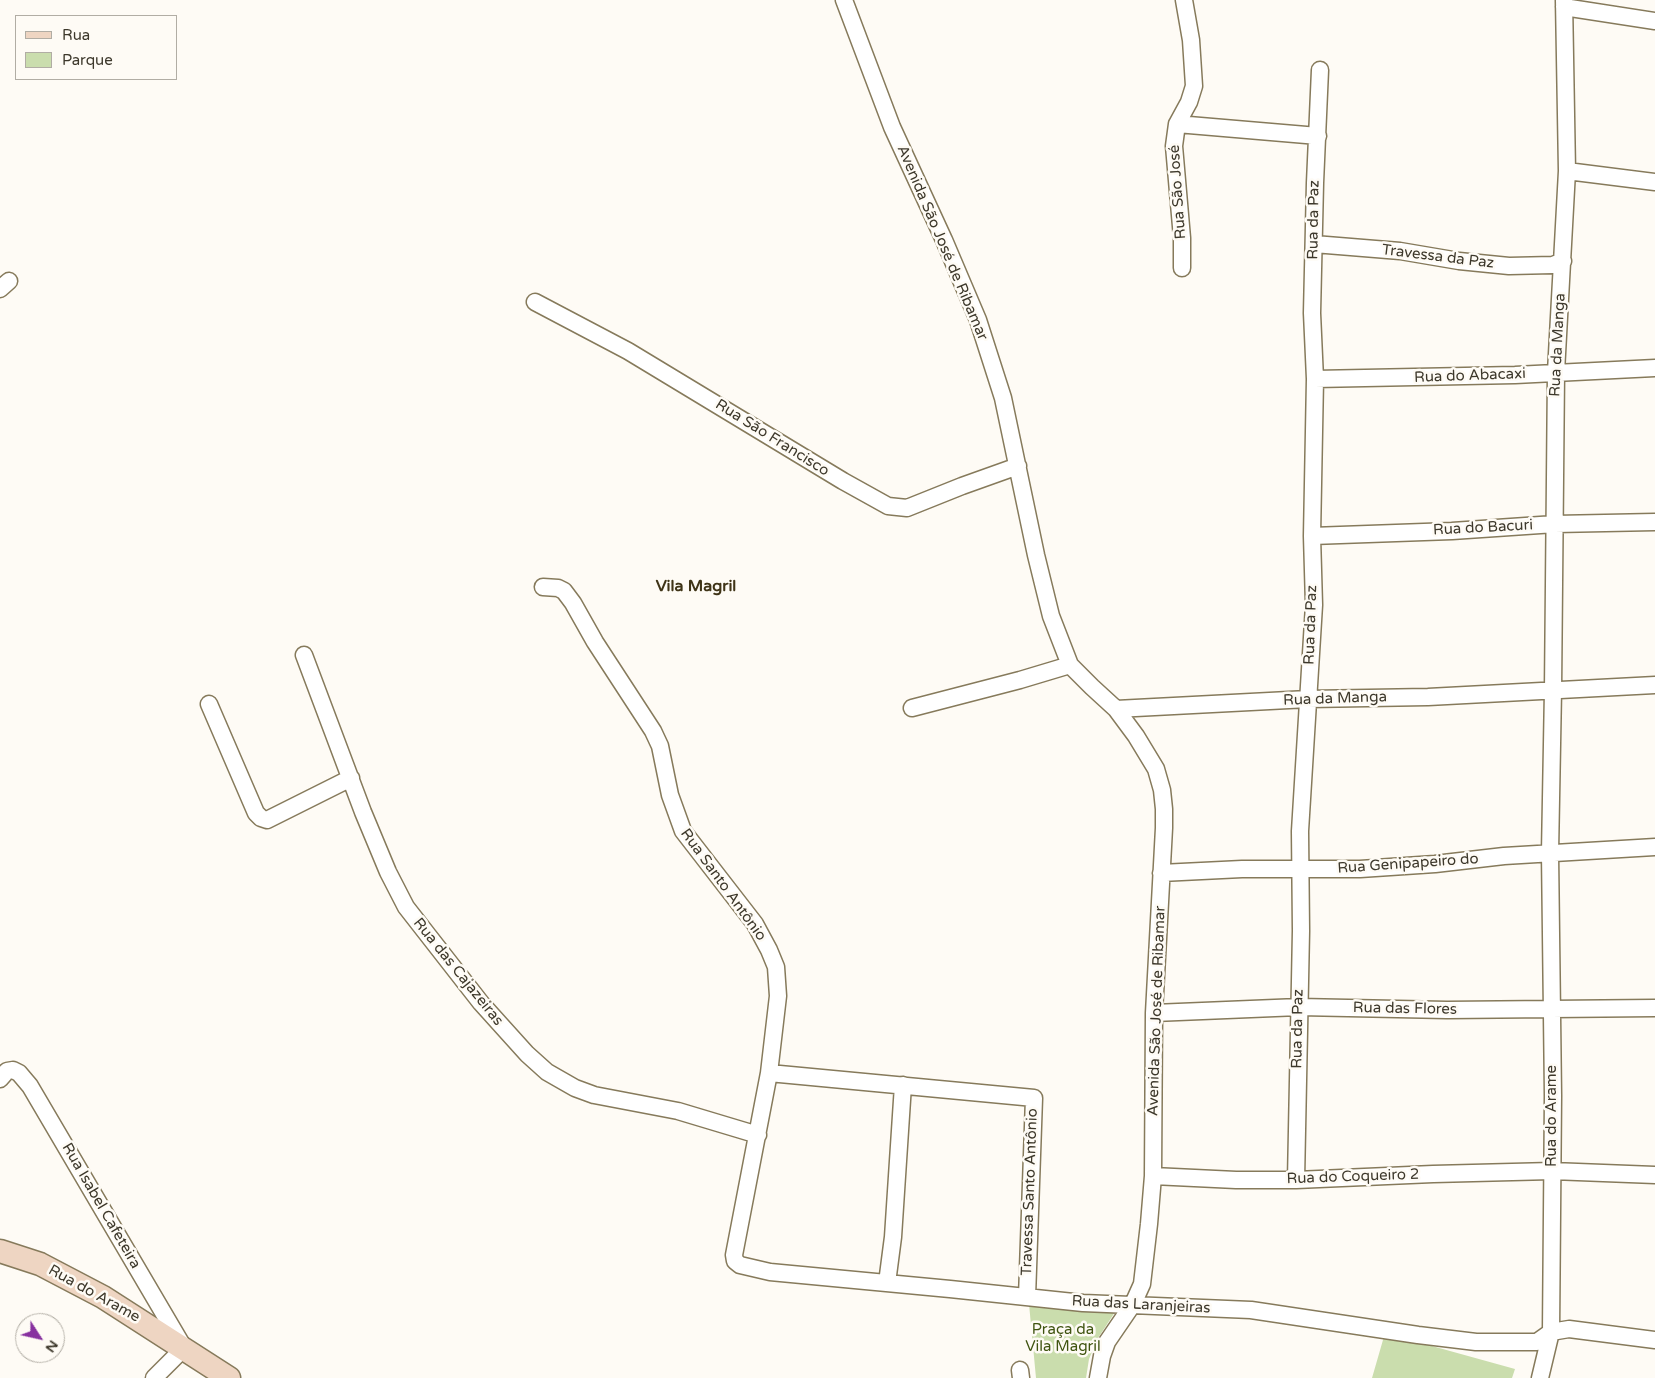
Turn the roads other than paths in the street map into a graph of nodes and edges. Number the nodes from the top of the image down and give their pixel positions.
1 (844, 0) edge
2 (1184, 0) edge
3 (1564, 4) edge
4 (1655, 21) edge
5 (1320, 70) dead end
6 (1177, 124) junction
7 (1318, 136) junction
8 (1567, 171) junction
9 (1655, 182) edge
10 (1314, 244) junction
11 (1563, 261) junction
12 (1182, 268) dead end
13 (535, 302) dead end
14 (1655, 368) edge
15 (1556, 372) junction
16 (1315, 379) junction
17 (1018, 466) junction
18 (1655, 522) edge
19 (1555, 524) junction
20 (1312, 536) junction
21 (543, 587) dead end
22 (304, 655) dead end
23 (1070, 665) junction
24 (1655, 685) edge
25 (1553, 690) junction
26 (1308, 698) junction
27 (209, 704) dead end
28 (912, 708) dead end
29 (1116, 709) junction
30 (350, 778) junction
31 (1655, 847) edge
32 (1550, 853) junction
33 (1300, 870) junction
34 (1161, 873) junction
35 (1299, 1008) junction
36 (1655, 1008) edge
37 (1552, 1009) junction
38 (1154, 1013) junction
39 (769, 1073) junction
40 (6, 1074) edge
41 (903, 1085) junction
42 (758, 1135) junction
43 (1552, 1171) junction
44 (1655, 1175) edge
45 (1153, 1176) junction
46 (1296, 1180) junction
47 (0, 1252) edge
48 (734, 1254) joint
49 (887, 1283) junction
50 (1026, 1297) junction
51 (1133, 1304) junction
52 (1551, 1332) junction
53 (1655, 1340) edge
54 (184, 1348) junction
55 (154, 1378) edge
56 (229, 1378) edge
57 (1098, 1378) edge
58 (1540, 1378) edge

1 - 17 street, Avenida São José de Ribamar
2 - 6 street, Rua São José
3 - 4 street
3 - 8 street, Rua da Manga
5 - 7 street, Rua da Paz
6 - 7 street
6 - 12 street, Rua São José
7 - 10 street, Rua da Paz
8 - 9 street
8 - 11 street, Rua da Manga
10 - 11 street, Travessa da Paz
10 - 16 street, Rua da Paz
11 - 15 street, Rua da Manga
13 - 17 street, Rua São Francisco
14 - 15 street, Rua do Abacaxi
15 - 16 street, Rua do Abacaxi
15 - 19 street, Rua da Manga
16 - 20 street, Rua da Paz
17 - 23 street, Avenida São José de Ribamar
18 - 19 street, Rua do Bacuri
19 - 20 street, Rua do Bacuri
19 - 25 street, Rua da Manga
20 - 26 street, Rua da Paz
21 - 39 street, Rua Santo Antônio
22 - 30 street, Rua das Cajazeiras
23 - 28 street
23 - 29 street, Avenida São José de Ribamar
24 - 25 street, Rua da Manga
25 - 26 street, Rua da Manga
25 - 32 street, Rua da Manga
26 - 29 street, Rua da Manga
26 - 33 street, Rua da Paz
27 - 30 street
29 - 34 street, Avenida São José de Ribamar
30 - 42 street, Rua das Cajazeiras
31 - 32 street, Rua Genipapeiro do
32 - 33 street, Rua Genipapeiro do
32 - 37 street, Rua do Arame
33 - 34 street, Rua Genipapeiro do
33 - 35 street, Rua da Paz
34 - 38 street, Avenida São José de Ribamar
35 - 37 street, Rua das Flores
35 - 38 street, Rua das Flores
35 - 46 street, Rua da Paz
36 - 37 street, Rua das Flores
37 - 43 street, Rua do Arame
38 - 45 street, Avenida São José de Ribamar
39 - 41 street, Travessa Santo Antônio
39 - 42 street, Rua Santo Antônio
40 - 54 street, Rua Isabel Cafeteira
41 - 49 street
41 - 50 street, Travessa Santo Antônio
42 - 48 street, Rua Santo Antônio
43 - 44 street, Rua do Coqueiro 2
43 - 46 street, Rua do Coqueiro 2
43 - 52 street, Rua do Arame
45 - 46 street, Rua do Coqueiro 2
45 - 51 street, Avenida São José de Ribamar
47 - 54 main road, Rua do Arame
48 - 49 street, Rua das Laranjeiras
49 - 50 street, Rua das Laranjeiras
50 - 51 street, Rua das Laranjeiras
51 - 52 street, Rua das Laranjeiras
51 - 57 street, Avenida São José de Ribamar
52 - 53 street, Rua das Laranjeiras
52 - 58 street, Rua do Arame
54 - 55 street
54 - 56 main road, Rua do Arame

